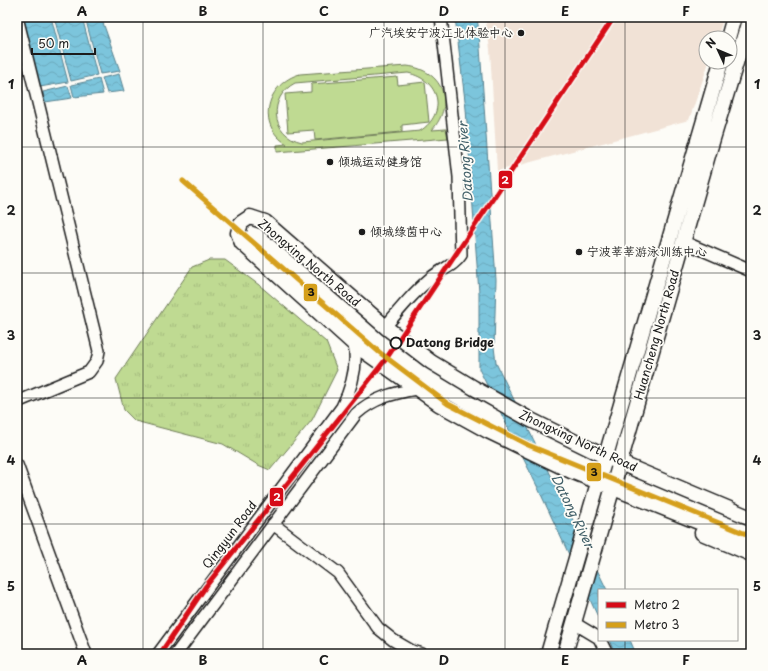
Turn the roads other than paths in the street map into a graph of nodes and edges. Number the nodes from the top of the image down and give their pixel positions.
1 (18, 17) edge
2 (440, 17) edge
3 (734, 17) edge
4 (750, 17) edge
5 (730, 30) edge
6 (719, 70) edge
7 (684, 242) junction
8 (751, 271) edge
9 (385, 327) junction
10 (354, 344) junction
11 (416, 389) junction
12 (17, 402) edge
13 (606, 457) junction
14 (621, 462) junction
15 (17, 466) edge
16 (598, 482) junction
17 (613, 487) junction
18 (713, 502) junction
19 (658, 505) junction
20 (751, 507) edge
21 (751, 518) edge
22 (273, 524) junction
23 (751, 543) edge
24 (751, 554) edge
25 (574, 623) junction
26 (598, 638) edge
27 (601, 641) edge
28 (86, 654) edge
29 (158, 654) edge
30 (176, 654) edge
31 (422, 654) edge
32 (548, 654) edge
33 (565, 654) edge
34 (607, 654) edge

1 - 12 street
2 - 9 street
3 - 5 main road
4 - 7 main road, Huancheng North Road
6 - 13 main road, Huancheng North Road
7 - 8 street
7 - 14 main road, Huancheng North Road
9 - 10 main road, Zhongxing North Road
9 - 13 main road, Zhongxing North Road
10 - 11 main road, Zhongxing North Road
10 - 29 street, Qingyun Road
11 - 16 main road, Zhongxing North Road
11 - 22 street
13 - 14 main road, Zhongxing North Road
13 - 16 main road, Huancheng North Road
14 - 17 main road, Huancheng North Road
14 - 18 main road, Zhongxing North Road
15 - 28 street
16 - 17 main road, Zhongxing North Road
16 - 32 main road, Huancheng North Road
17 - 19 main road, Zhongxing North Road
17 - 25 main road, Huancheng North Road
18 - 20 main road
18 - 21 main road, Zhongxing North Road
19 - 23 main road, Zhongxing North Road
19 - 24 main road
22 - 30 street
22 - 31 street
25 - 26 street
25 - 33 main road, Huancheng North Road
27 - 34 street

